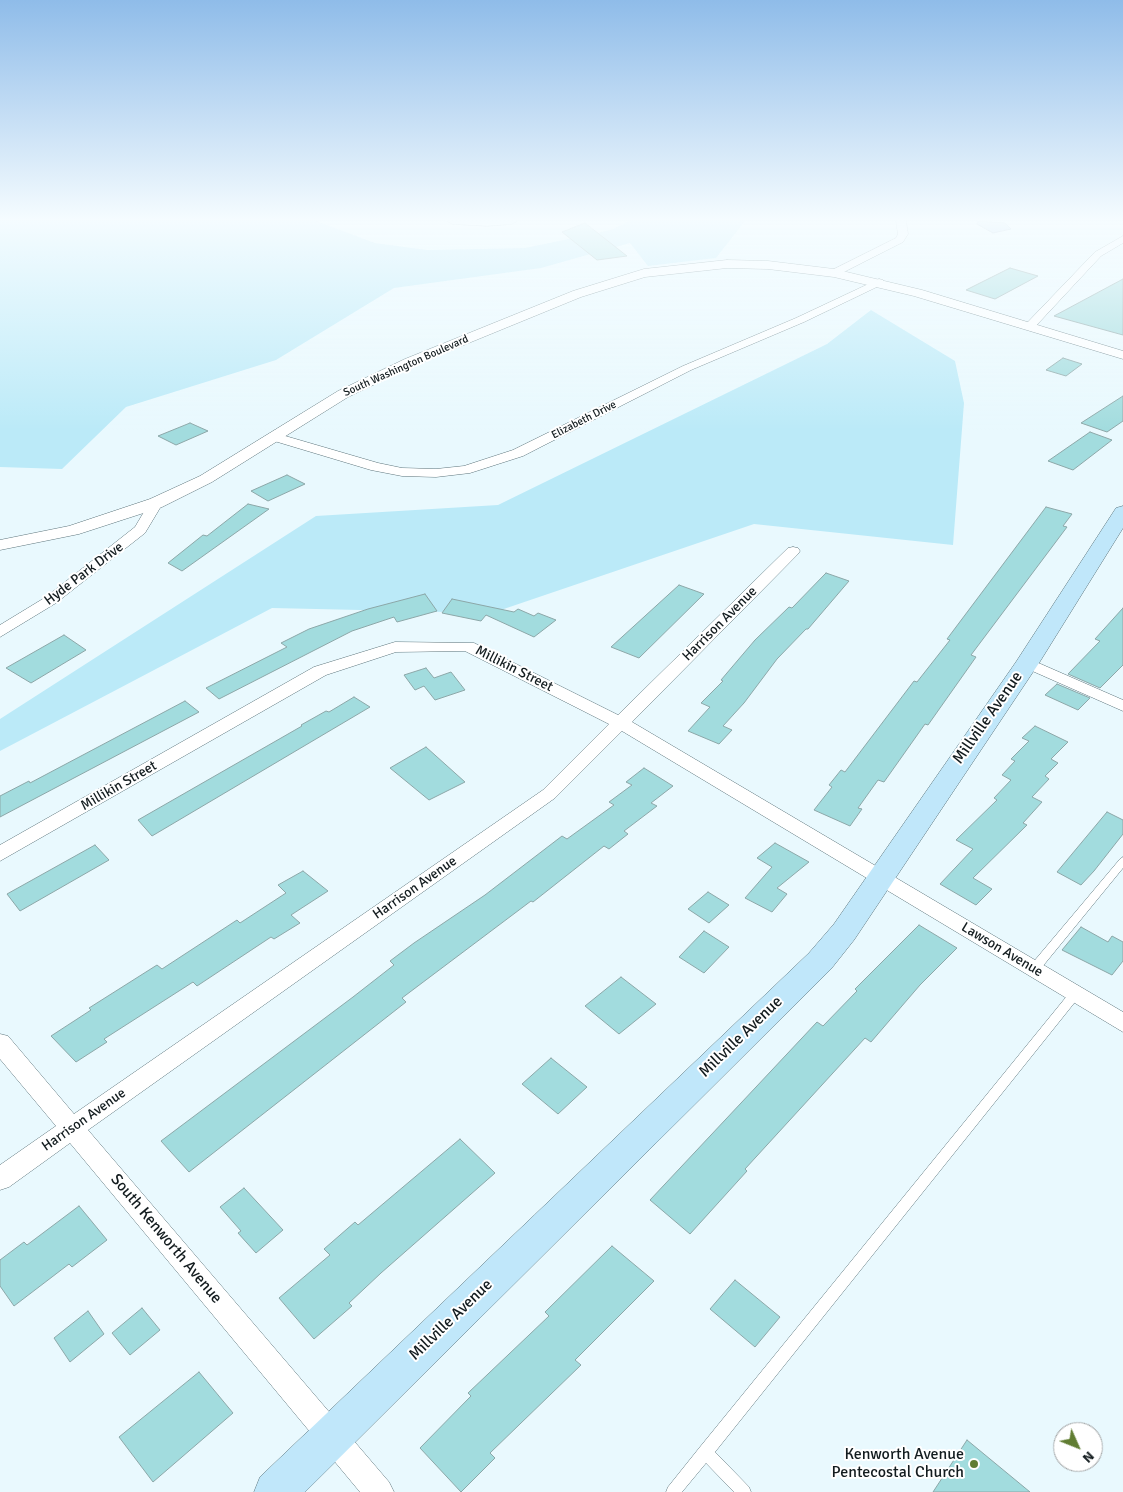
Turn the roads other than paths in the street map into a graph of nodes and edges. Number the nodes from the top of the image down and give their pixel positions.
1 (588, 291) edge
2 (860, 291) edge
3 (907, 291) edge
4 (1063, 291) edge
5 (1029, 327) junction
6 (1123, 355) edge
7 (275, 437) junction
8 (156, 503) junction
9 (1123, 512) edge
10 (0, 545) edge
11 (793, 551) dead end
12 (0, 632) edge
13 (1027, 663) junction
14 (1123, 706) edge
15 (621, 723) junction
16 (0, 854) edge
17 (1123, 861) edge
18 (880, 878) junction
19 (1034, 969) junction
20 (1075, 994) junction
21 (1123, 1023) edge
22 (0, 1043) edge
23 (72, 1128) junction
24 (0, 1179) edge
25 (332, 1436) junction
26 (705, 1452) junction
27 (275, 1492) edge
28 (379, 1492) edge
29 (673, 1492) edge
30 (744, 1492) edge

1 - 7 street, South Washington Boulevard
2 - 7 street, Elizabeth Drive
3 - 5 street, South Washington Boulevard
4 - 5 street
5 - 6 street, South Washington Boulevard
7 - 8 street, South Washington Boulevard
8 - 10 street, South Washington Boulevard
8 - 12 street, Hyde Park Drive
9 - 13 main road, Millville Avenue
11 - 15 street, Harrison Avenue
13 - 14 street
13 - 18 main road, Millville Avenue
15 - 16 street, Millikin Street
15 - 18 street, Millikin Street
15 - 23 street, Harrison Avenue
17 - 19 lane
18 - 19 street, Lawson Avenue
18 - 25 main road, Millville Avenue
19 - 20 street, Lawson Avenue
20 - 21 street, Lawson Avenue
20 - 26 lane
22 - 23 street, South Kenworth Avenue
23 - 24 street, Harrison Avenue
23 - 25 street, South Kenworth Avenue
25 - 27 main road, Millville Avenue
25 - 28 street, South Kenworth Avenue
26 - 29 lane
26 - 30 lane

